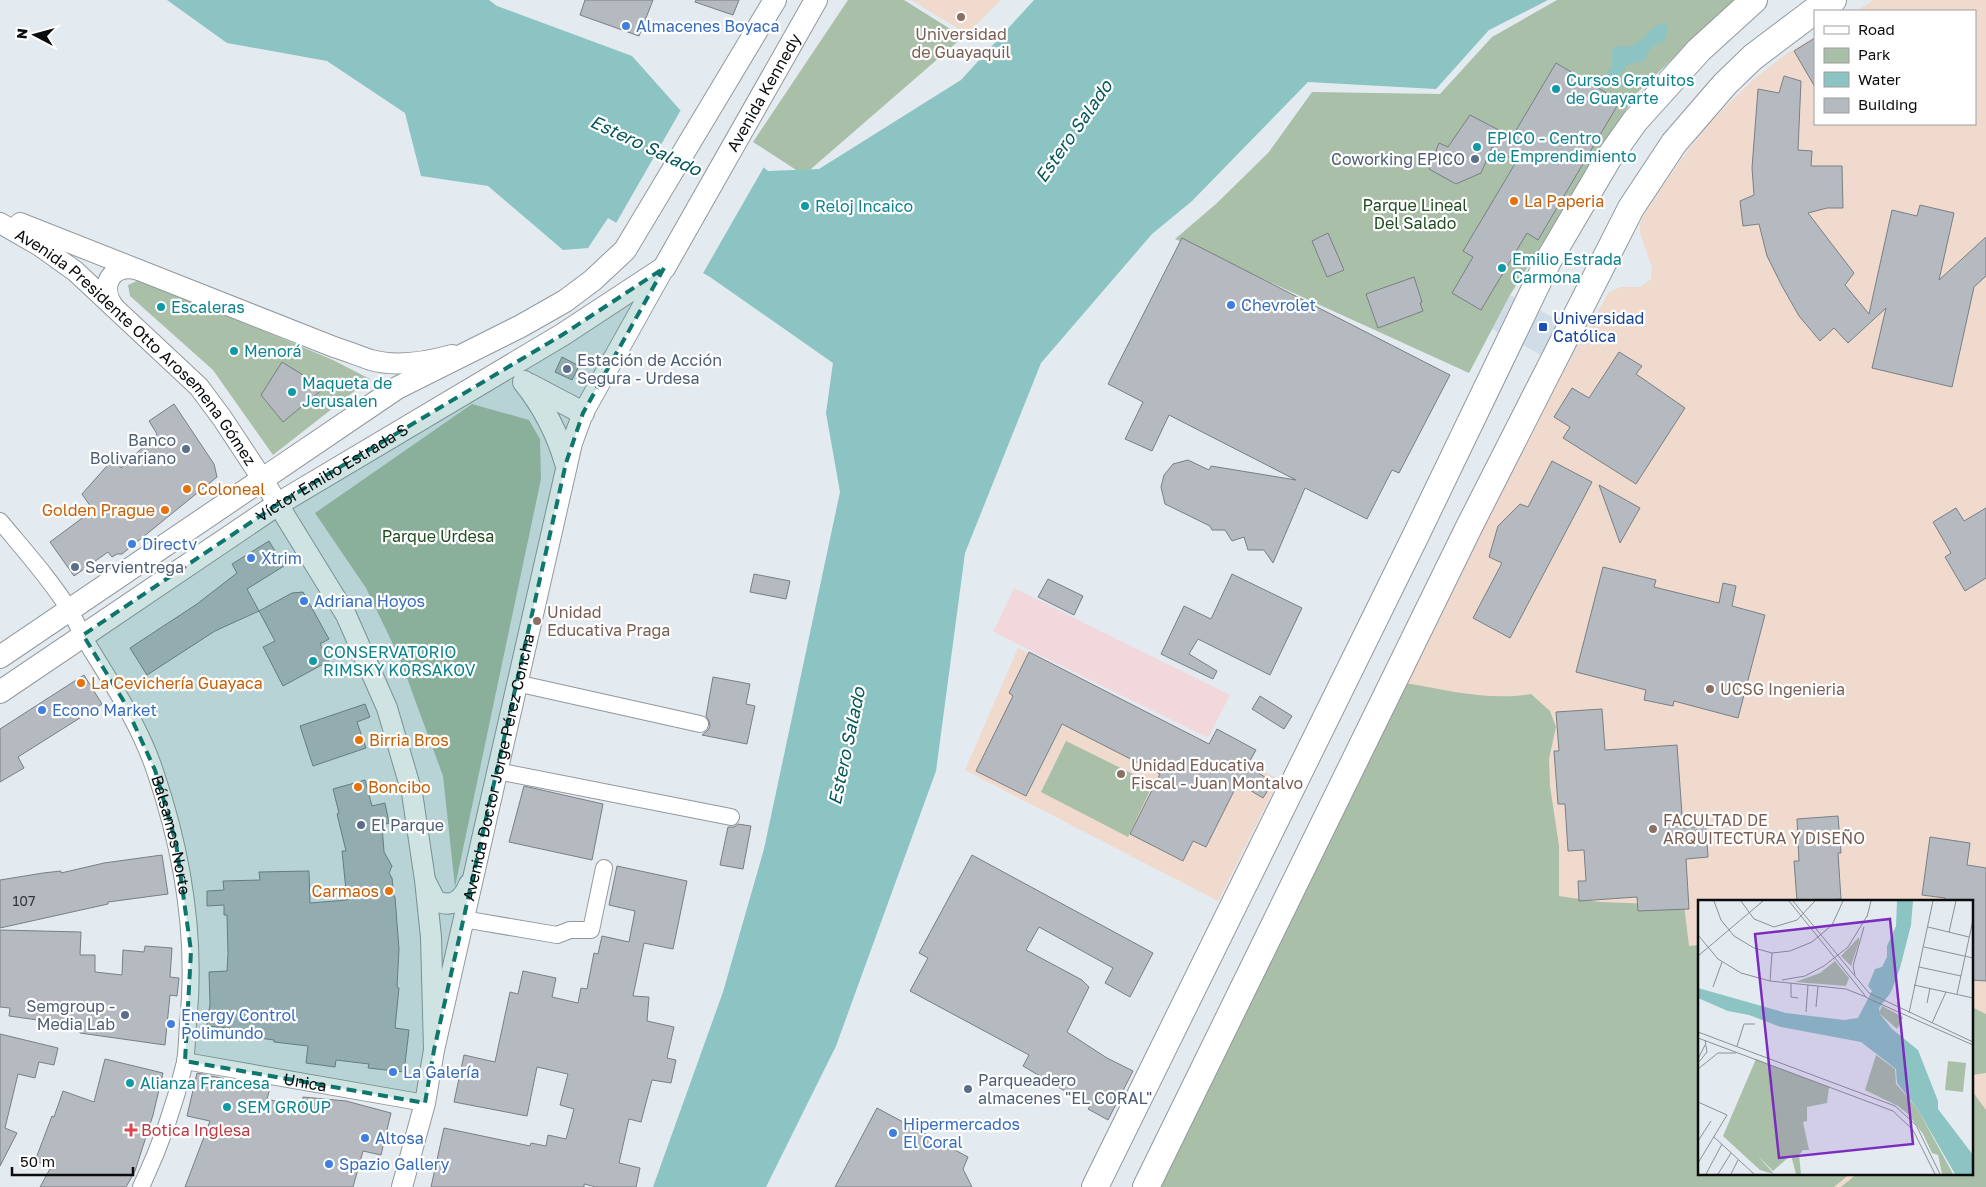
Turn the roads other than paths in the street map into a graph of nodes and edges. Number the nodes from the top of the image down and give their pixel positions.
1 (775, 0) edge
2 (816, 0) edge
3 (1754, 0) edge
4 (1833, 0) edge
5 (1816, 10) edge
6 (1814, 11) edge
7 (0, 215) edge
8 (0, 224) edge
9 (665, 265) junction
10 (140, 270) junction
11 (114, 308) junction
12 (475, 347) junction
13 (507, 368) junction
14 (524, 382) junction
15 (583, 413) junction
16 (566, 463) junction
17 (263, 480) junction
18 (278, 504) junction
19 (0, 521) edge
20 (70, 610) junction
21 (83, 635) junction
22 (0, 657) edge
23 (516, 683) junction
24 (0, 692) edge
25 (700, 724) dead end
26 (497, 771) junction
27 (731, 817) dead end
28 (476, 863) junction
29 (604, 868) dead end
30 (425, 880) junction
31 (463, 920) junction
32 (434, 1050) junction
33 (185, 1061) junction
34 (425, 1103) junction
35 (141, 1187) edge
36 (402, 1187) edge
37 (1095, 1187) edge
38 (1146, 1187) edge

1 - 12 main road, Víctor Emilio Estrada S
2 - 9 main road, Avenida Kennedy
3 - 37 main road
4 - 5 main road
6 - 38 main road
7 - 10 street, Avenida Presidente Otto Arosemena Gómez
8 - 11 street, Avenida Presidente Otto Arosemena Gómez
9 - 13 main road, Víctor Emilio Estrada S
9 - 15 street, Avenida Doctor Jorge Pérez Concha
10 - 11 street
10 - 12 street, Avenida Presidente Otto Arosemena Gómez
11 - 17 street, Avenida Presidente Otto Arosemena Gómez
12 - 17 main road, Víctor Emilio Estrada S
13 - 14 main road
13 - 18 main road, Víctor Emilio Estrada S
14 - 15 main road
14 - 16 main road
15 - 16 street, Avenida Doctor Jorge Pérez Concha
16 - 23 street, Avenida Doctor Jorge Pérez Concha
17 - 18 street, Avenida Doctor Jorge Pérez Concha
17 - 20 main road, Víctor Emilio Estrada S
18 - 21 main road, Víctor Emilio Estrada S
18 - 30 street, Avenida Doctor Jorge Pérez Concha
19 - 20 street, Bálsamos Norte
20 - 21 street, Bálsamos Norte
20 - 22 main road, Víctor Emilio Estrada S
21 - 24 main road, Víctor Emilio Estrada S
21 - 33 street, Bálsamos Norte
23 - 25 street
23 - 26 street, Avenida Doctor Jorge Pérez Concha
26 - 27 street
26 - 28 street, Avenida Doctor Jorge Pérez Concha
28 - 30 street
28 - 31 street, Avenida Doctor Jorge Pérez Concha
29 - 31 street
30 - 32 street, Avenida Doctor Jorge Pérez Concha
31 - 32 street, Avenida Doctor Jorge Pérez Concha
32 - 34 street, Avenida Doctor Jorge Pérez Concha
33 - 34 street, Unica
33 - 35 street, Bálsamos Norte
34 - 36 street, Avenida Doctor Jorge Pérez Concha

